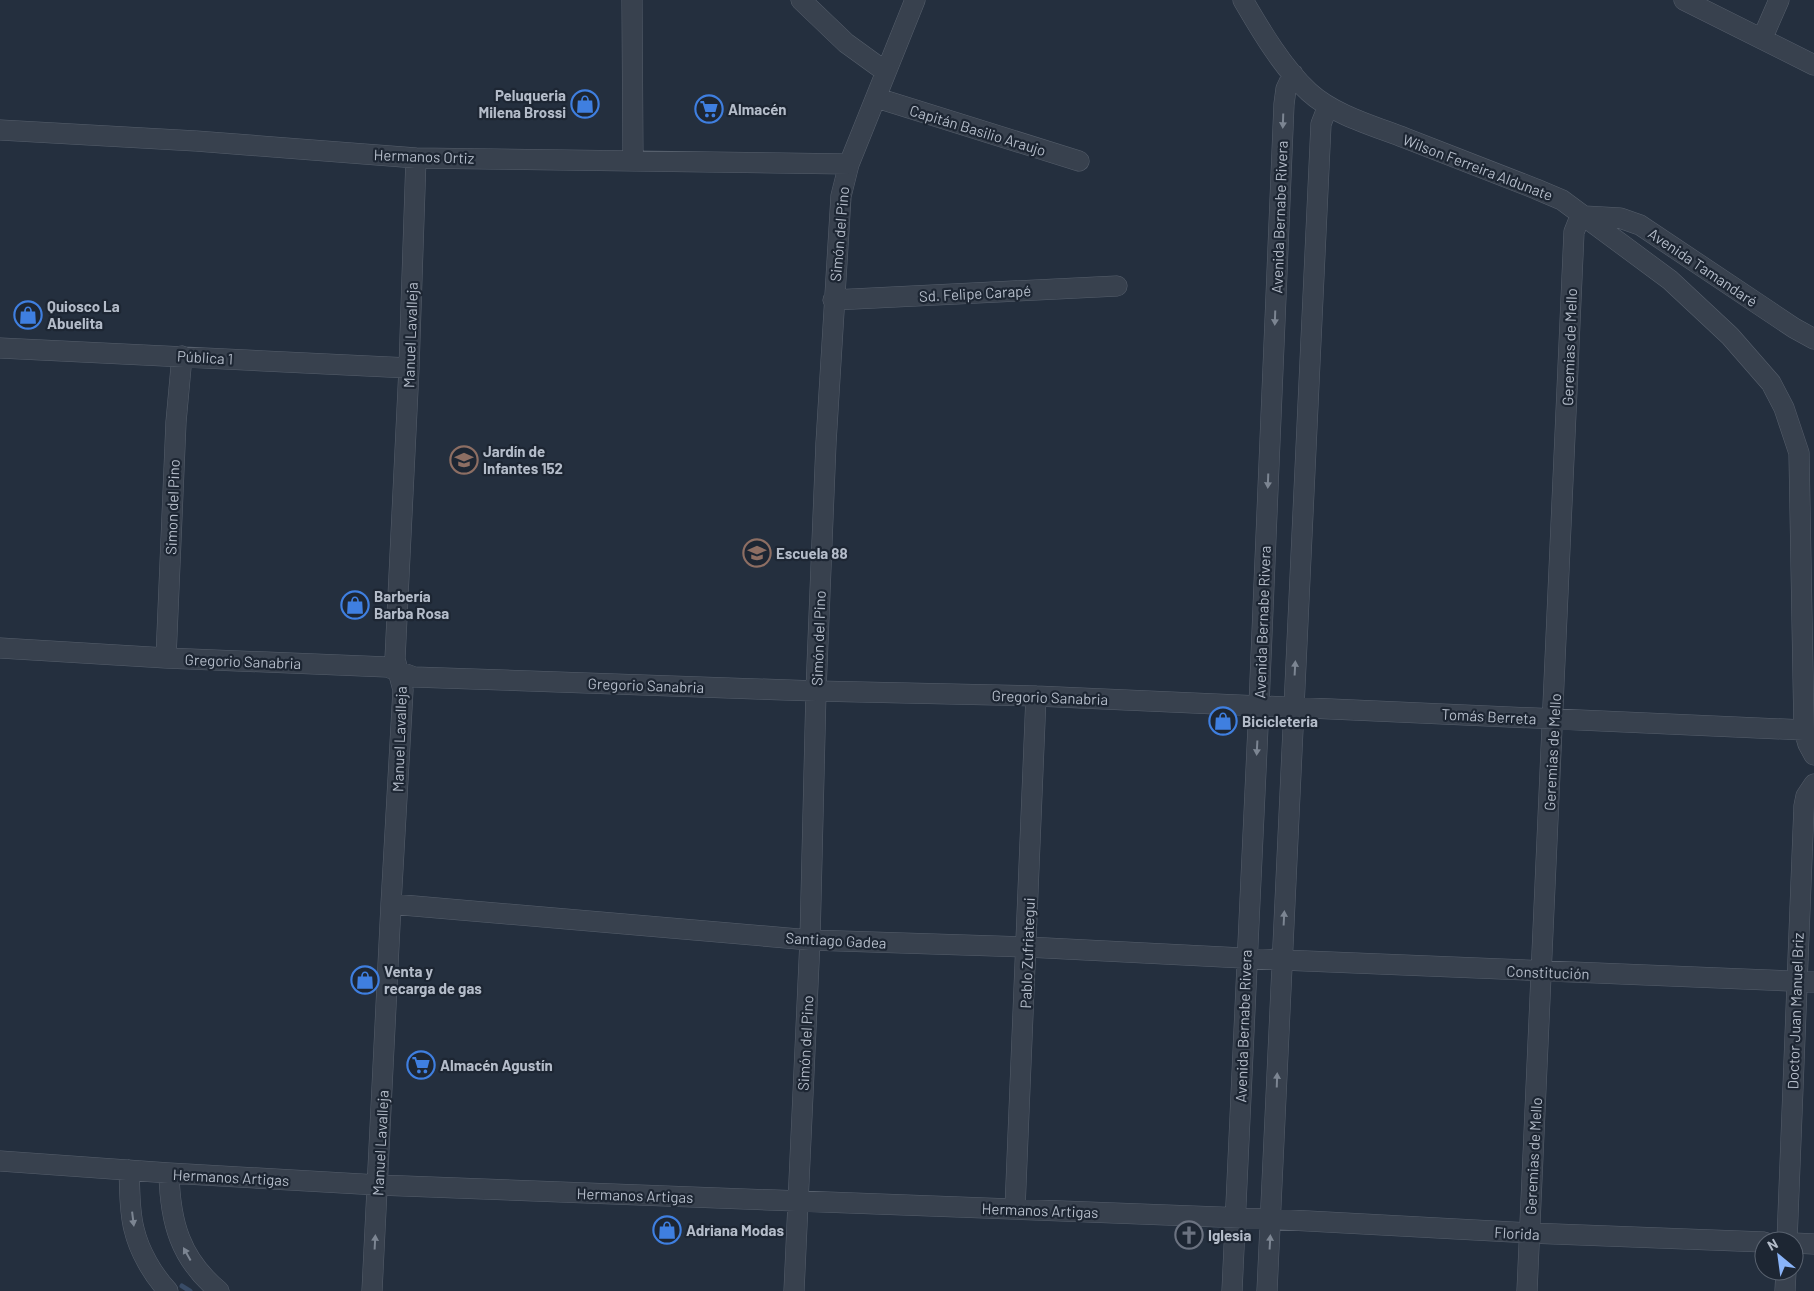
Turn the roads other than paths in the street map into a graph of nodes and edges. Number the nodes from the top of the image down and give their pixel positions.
1 (632, 0) edge
2 (801, 0) edge
3 (915, 0) edge
4 (1243, 0) edge
5 (1684, 0) edge
6 (1779, 0) edge
7 (1762, 39) junction
8 (1814, 65) edge
9 (886, 72) junction
10 (1293, 74) junction
11 (877, 98) junction
12 (1328, 106) junction
13 (0, 130) edge
14 (416, 158) junction
15 (633, 160) junction
16 (1079, 161) dead end
17 (849, 164) junction
18 (1584, 216) junction
19 (1117, 286) dead end
20 (833, 300) junction
21 (1814, 339) edge
22 (0, 348) edge
23 (182, 356) junction
24 (410, 368) junction
25 (1799, 453) junction
26 (1814, 484) edge
27 (0, 648) edge
28 (166, 658) junction
29 (398, 672) junction
30 (816, 691) junction
31 (1036, 696) junction
32 (1259, 705) junction
33 (1294, 707) junction
34 (1554, 719) junction
35 (1804, 730) junction
36 (1814, 755) edge
37 (1814, 784) edge
38 (391, 904) junction
39 (810, 940) junction
40 (1027, 947) junction
41 (1246, 958) junction
42 (1282, 960) junction
43 (1541, 971) junction
44 (1805, 982) edge
45 (0, 1161) edge
46 (129, 1170) junction
47 (169, 1173) junction
48 (378, 1185) junction
49 (797, 1201) junction
50 (1016, 1209) junction
51 (1236, 1218) junction
52 (1271, 1219) junction
53 (1788, 1231) edge
54 (1529, 1233) junction
55 (1754, 1242) edge
56 (168, 1291) edge
57 (219, 1291) edge
58 (372, 1291) edge
59 (794, 1291) edge
60 (1232, 1291) edge
61 (1267, 1291) edge
62 (1527, 1291) edge

1 - 15 street
2 - 9 street
3 - 9 street, Simón del Pino
4 - 10 street, Wilson Ferreira Aldunate
5 - 7 street
6 - 7 street
7 - 8 street
9 - 11 street, Simón del Pino
10 - 12 street, Wilson Ferreira Aldunate
10 -> 32 street, Avenida Bernabe Rivera
11 - 16 street, Capitán Basilio Araujo
11 - 17 street, Simón del Pino
12 - 18 street, Wilson Ferreira Aldunate
33 -> 12 street
13 - 14 street, Hermanos Ortiz
14 - 15 street, Hermanos Ortiz
14 - 24 street, Manuel Lavalleja
15 - 17 street, Hermanos Ortiz
17 - 20 street, Simón del Pino
18 - 21 street, Avenida Tamandaré
18 - 25 street, Wilson Ferreira Aldunate
18 - 34 street, Geremias de Mello
19 - 20 street, Sd. Felipe Carapé
20 - 30 street, Simón del Pino
22 - 23 street, Pública 1
23 - 24 street, Pública 1
23 - 28 street, Simon del Pino
24 - 29 street, Manuel Lavalleja
25 - 26 street
25 - 35 street, Wilson Ferreira Aldunate
27 - 28 street, Gregorio Sanabria
28 - 29 street, Gregorio Sanabria
29 - 30 street, Gregorio Sanabria
29 - 38 street, Manuel Lavalleja
30 - 31 street, Gregorio Sanabria
30 - 39 street, Simón del Pino
31 - 32 street, Gregorio Sanabria
31 - 40 street, Pablo Zufriategui
32 - 33 street, Gregorio Sanabria
32 -> 41 street, Avenida Bernabe Rivera
33 - 34 street, Tomás Berreta
42 -> 33 street
34 - 35 street, Tomás Berreta
34 - 43 street, Geremias de Mello
35 - 36 street, Wilson Ferreira Aldunate
37 - 44 street, Doctor Juan Manuel Briz
38 - 39 street, Santiago Gadea
38 - 48 street, Manuel Lavalleja
39 - 40 street, Santiago Gadea
39 - 49 street, Simón del Pino
40 - 41 street, Santiago Gadea
40 - 50 street, Pablo Zufriategui
41 - 42 street, Santiago Gadea
41 - 51 street, Avenida Bernabe Rivera
42 - 43 street, Constitución
52 -> 42 street
43 - 44 street, Constitución
43 - 54 street, Geremias de Mello
44 - 53 street, Doctor Juan Manuel Briz
45 - 46 street, Hermanos Artigas
46 - 47 street, Hermanos Artigas
46 -> 56 street
47 - 48 street, Hermanos Artigas
57 -> 47 street
48 - 49 street, Hermanos Artigas
58 -> 48 street, Manuel Lavalleja
49 - 50 street, Hermanos Artigas
49 - 59 street, Simón del Pino
50 - 51 street, Hermanos Artigas
51 - 52 street, Hermanos Artigas
51 - 60 street, Avenida Bernabe Rivera
52 - 54 street, Florida
61 -> 52 street
54 - 55 street, Florida
54 - 62 street, Geremias de Mello

